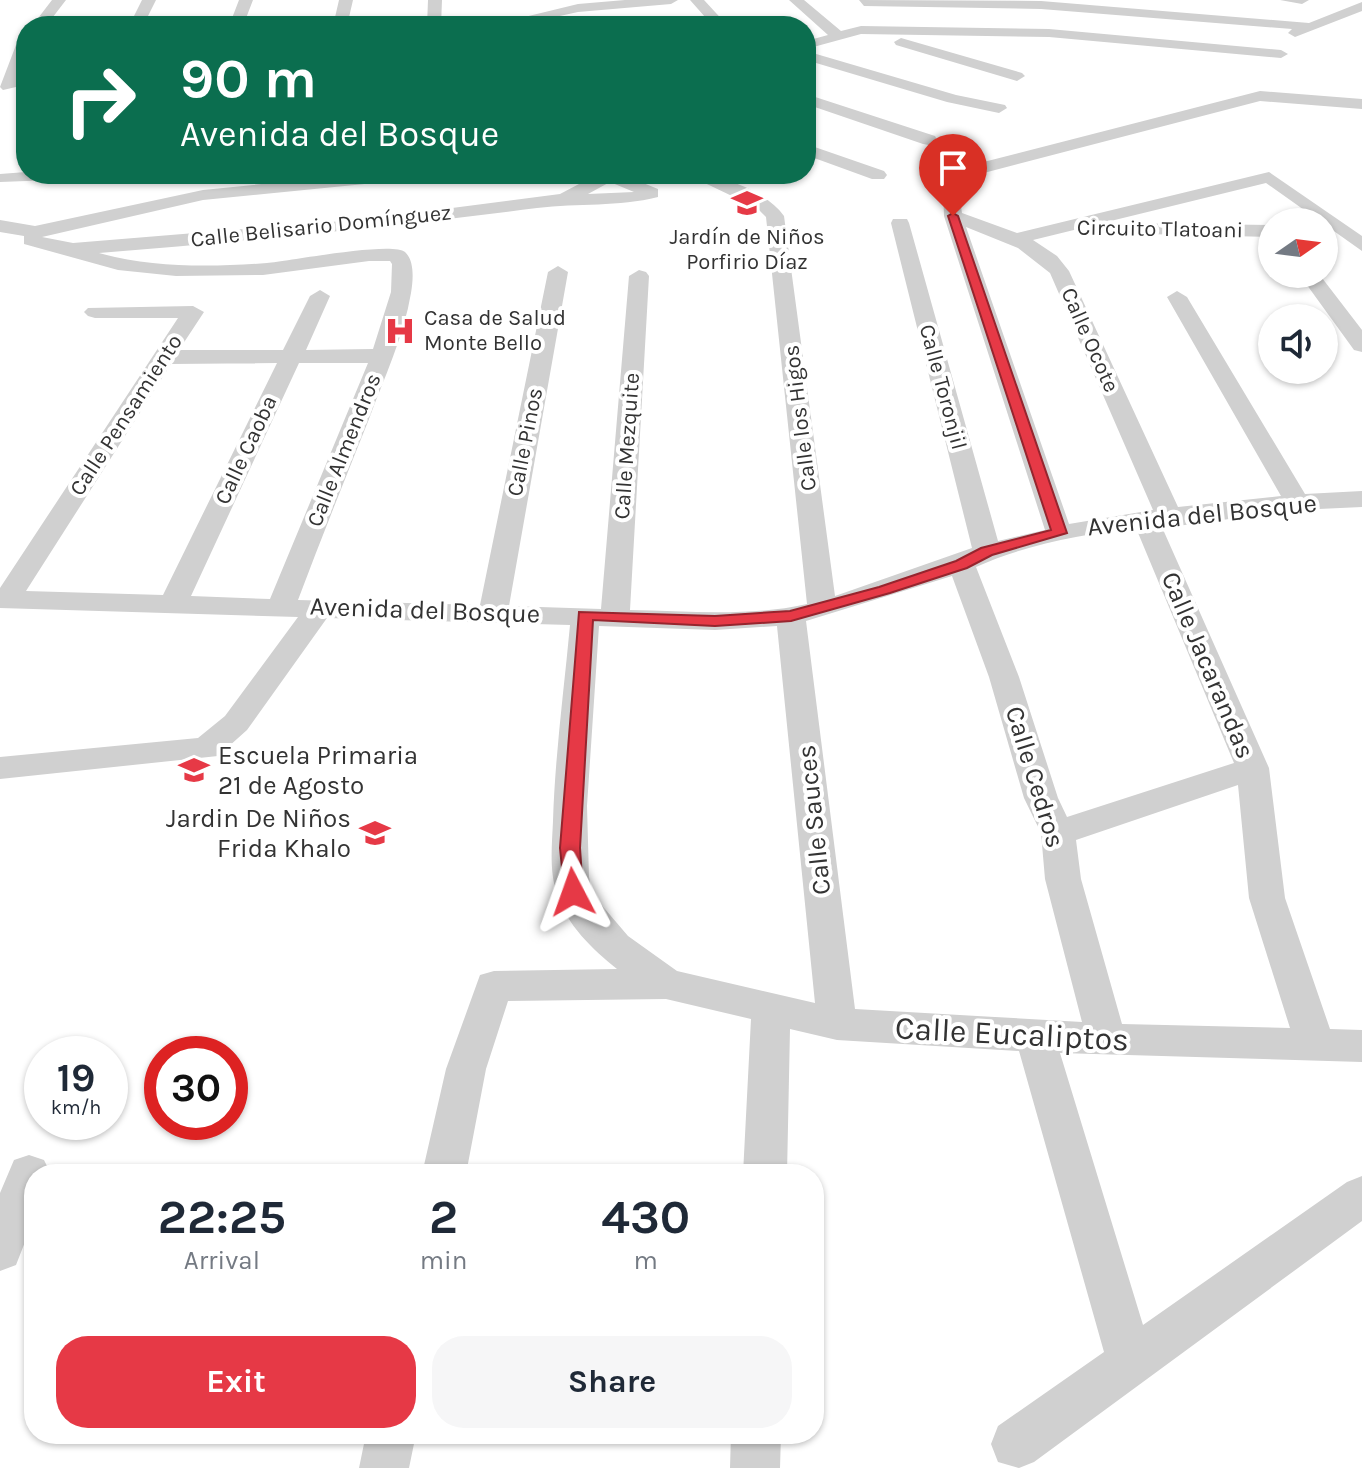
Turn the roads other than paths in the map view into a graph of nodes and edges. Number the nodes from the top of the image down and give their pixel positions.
1 (59, 0) edge
2 (671, 0) edge
3 (697, 0) edge
4 (796, 0) edge
5 (1287, 0) edge
6 (1302, 0) edge
7 (864, 1) edge
8 (1058, 3) edge
9 (1362, 6) edge
10 (606, 7) edge
11 (47, 16) edge
12 (545, 16) edge
13 (712, 16) edge
14 (815, 16) edge
15 (816, 17) edge
16 (1313, 27) junction
17 (861, 30) junction
18 (1041, 33) junction
19 (838, 36) junction
20 (816, 42) edge
21 (1246, 49) junction
22 (1281, 54) dead end
23 (816, 58) edge
24 (16, 60) edge
25 (1017, 76) dead end
26 (4, 87) edge
27 (816, 102) edge
28 (1362, 104) edge
29 (999, 108) dead end
30 (929, 140) dead end
31 (816, 153) edge
32 (878, 175) dead end
33 (314, 184) edge
34 (594, 184) edge
35 (632, 184) edge
36 (718, 184) edge
37 (564, 199) junction
38 (1306, 208) edge
39 (953, 216) junction
40 (900, 223) dead end
41 (0, 226) edge
42 (1065, 228) junction
43 (1258, 231) edge
44 (35, 232) junction
45 (1338, 233) edge
46 (1014, 239) junction
47 (1362, 245) edge
48 (73, 249) junction
49 (558, 272) dead end
50 (639, 276) dead end
51 (1319, 288) edge
52 (320, 296) dead end
53 (1177, 297) dead end
54 (1327, 299) junction
55 (1350, 299) dead end
56 (95, 312) dead end
57 (1362, 345) edge
58 (290, 355) junction
59 (382, 356) junction
60 (166, 357) junction
61 (1362, 499) edge
62 (1297, 502) junction
63 (1158, 520) junction
64 (1059, 533) junction
65 (974, 558) junction
66 (3, 599) edge
67 (173, 605) junction
68 (281, 606) junction
69 (320, 607) junction
70 (493, 612) junction
71 (807, 612) junction
72 (600, 616) junction
73 (0, 768) edge
74 (1253, 768) junction
75 (1058, 833) junction
76 (666, 984) junction
77 (771, 1007) junction
78 (837, 1024) junction
79 (1035, 1036) junction
80 (1107, 1040) junction
81 (1315, 1045) junction
82 (1362, 1046) edge
83 (446, 1164) edge
84 (765, 1164) edge
85 (24, 1187) edge
86 (1362, 1196) edge
87 (0, 1250) edge
88 (1131, 1363) junction
89 (389, 1444) edge
90 (756, 1444) edge
91 (1016, 1444) dead end
92 (384, 1468) edge
93 (755, 1468) edge

1 - 11 street
2 - 10 street
3 - 13 street
4 - 14 street
5 - 6 street
7 - 8 street
7 - 17 street
8 - 16 street
8 - 18 street
9 - 16 street
10 - 12 street
15 - 19 street
16 - 21 street
17 - 18 street
17 - 19 street
17 - 25 street
18 - 21 street
19 - 20 street
21 - 22 street
23 - 29 street
24 - 26 street
27 - 30 street
28 - 39 street
31 - 32 street
33 - 44 street
34 - 37 street, Calle Belisario Domínguez
35 - 37 street
36 - 71 street, Calle los Higos
37 - 48 street, Calle Belisario Domínguez
38 - 42 street, Circuito Tlatoani
39 - 46 street, Calle Ocote
39 - 64 street
40 - 65 street, Calle Toronjil
41 - 44 street
42 - 43 street, Circuito Tlatoani
42 - 46 street
44 - 48 street, Calle Belisario Domínguez
45 - 47 street
46 - 63 street, Calle Ocote
48 - 59 street, Calle Almendros
49 - 70 street, Calle Pinos
50 - 72 street, Calle Mezquite
51 - 54 street
52 - 58 street, Calle Caoba
53 - 62 street
54 - 55 street
54 - 57 street
56 - 60 street, Calle Pensamiento
58 - 59 street
58 - 60 street
58 - 67 street, Calle Caoba
59 - 68 street, Calle Almendros
60 - 66 street, Calle Pensamiento
61 - 62 street, Avenida del Bosque
62 - 63 street, Avenida del Bosque
63 - 64 street, Avenida del Bosque
63 - 74 street, Calle Jacarandas
64 - 65 street, Avenida del Bosque
65 - 71 street, Avenida del Bosque
65 - 75 street, Calle Cedros
66 - 67 street, Avenida del Bosque
67 - 68 street, Avenida del Bosque
68 - 69 street, Avenida del Bosque
69 - 70 street, Avenida del Bosque
69 - 73 street
70 - 72 street, Avenida del Bosque
71 - 72 street, Avenida del Bosque
71 - 78 street, Calle Sauces
72 - 76 street, Calle Mezquite
74 - 75 street
74 - 81 street, Calle Jacarandas
75 - 80 street, Calle Cedros
76 - 77 street, Calle Eucaliptos
76 - 83 street
77 - 78 street, Calle Eucaliptos
77 - 84 street
78 - 79 street, Calle Eucaliptos
79 - 80 street, Calle Eucaliptos
79 - 88 street
80 - 81 street, Calle Eucaliptos
81 - 82 street, Calle Eucaliptos
85 - 87 street
86 - 88 street
88 - 91 street
89 - 92 street
90 - 93 street

